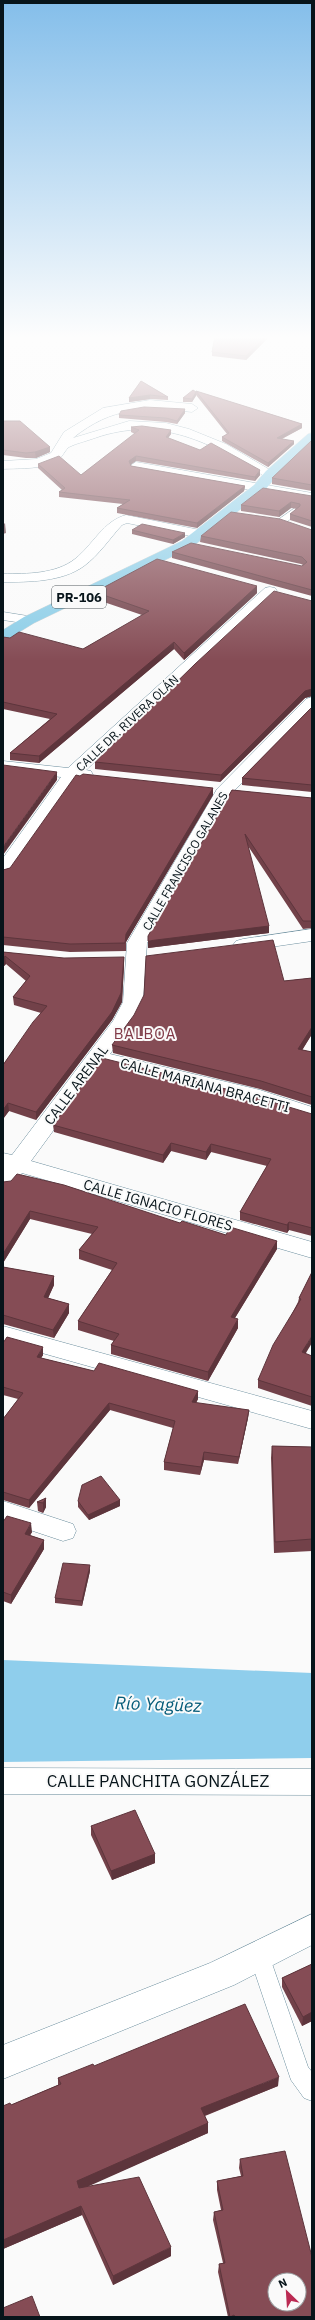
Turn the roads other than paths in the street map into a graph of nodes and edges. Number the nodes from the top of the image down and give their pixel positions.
1 (64, 444) edge
2 (216, 444) edge
3 (304, 444) edge
4 (3, 465) edge
5 (136, 466) edge
6 (271, 474) junction
7 (259, 488) junction
8 (312, 497) edge
9 (295, 511) edge
10 (226, 513) junction
11 (242, 516) edge
12 (294, 527) edge
13 (201, 541) junction
14 (157, 560) junction
15 (172, 564) edge
16 (3, 578) edge
17 (269, 590) dead end
18 (3, 616) edge
19 (29, 620) junction
20 (3, 637) edge
21 (312, 702) edge
22 (3, 766) edge
23 (73, 773) junction
24 (103, 777) edge
25 (218, 788) junction
26 (249, 792) edge
27 (3, 872) edge
28 (312, 935) edge
29 (223, 947) edge
30 (144, 956) junction
31 (116, 958) edge
32 (98, 1057) junction
33 (312, 1114) edge
34 (10, 1162) edge
35 (3, 1182) edge
36 (312, 1250) edge
37 (3, 1334) edge
38 (312, 1420) edge
39 (3, 1511) edge
40 (62, 1531) dead end
41 (3, 1781) edge
42 (312, 1782) edge
43 (312, 1929) edge
44 (259, 1955) junction
45 (3, 2062) edge
46 (312, 2090) edge

1 - 4 street
2 - 6 street
3 - 6 main road, PR-106
5 - 7 street
6 - 7 main road, PR-106
7 - 8 street
7 - 10 main road, PR-106
9 - 12 lane
10 - 11 lane
10 - 13 main road, PR-106
13 - 14 main road, PR-106
13 - 16 street
14 - 15 street
14 - 19 main road, PR-106
17 - 23 street, CALLE DR. RIVERA OLÁN
18 - 19 street
19 - 20 main road, PR-106
21 - 25 street, CALLE FRANCISCO GALANES
22 - 23 street
23 - 24 street
23 - 27 street, CALLE DR. RIVERA OLÁN
25 - 26 street
25 - 30 street, CALLE FRANCISCO GALANES
28 - 29 street
30 - 31 street
30 - 32 street, CALLE ARENAL
32 - 33 street, CALLE MARIANA BRACETTI
32 - 34 street, CALLE ARENAL
34 - 35 street, CALLE ARENAL
34 - 36 street, CALLE IGNACIO FLORES
37 - 38 street
39 - 40 street
41 - 42 street, CALLE PANCHITA GONZÁLEZ
43 - 44 street
44 - 45 street
44 - 46 lane

